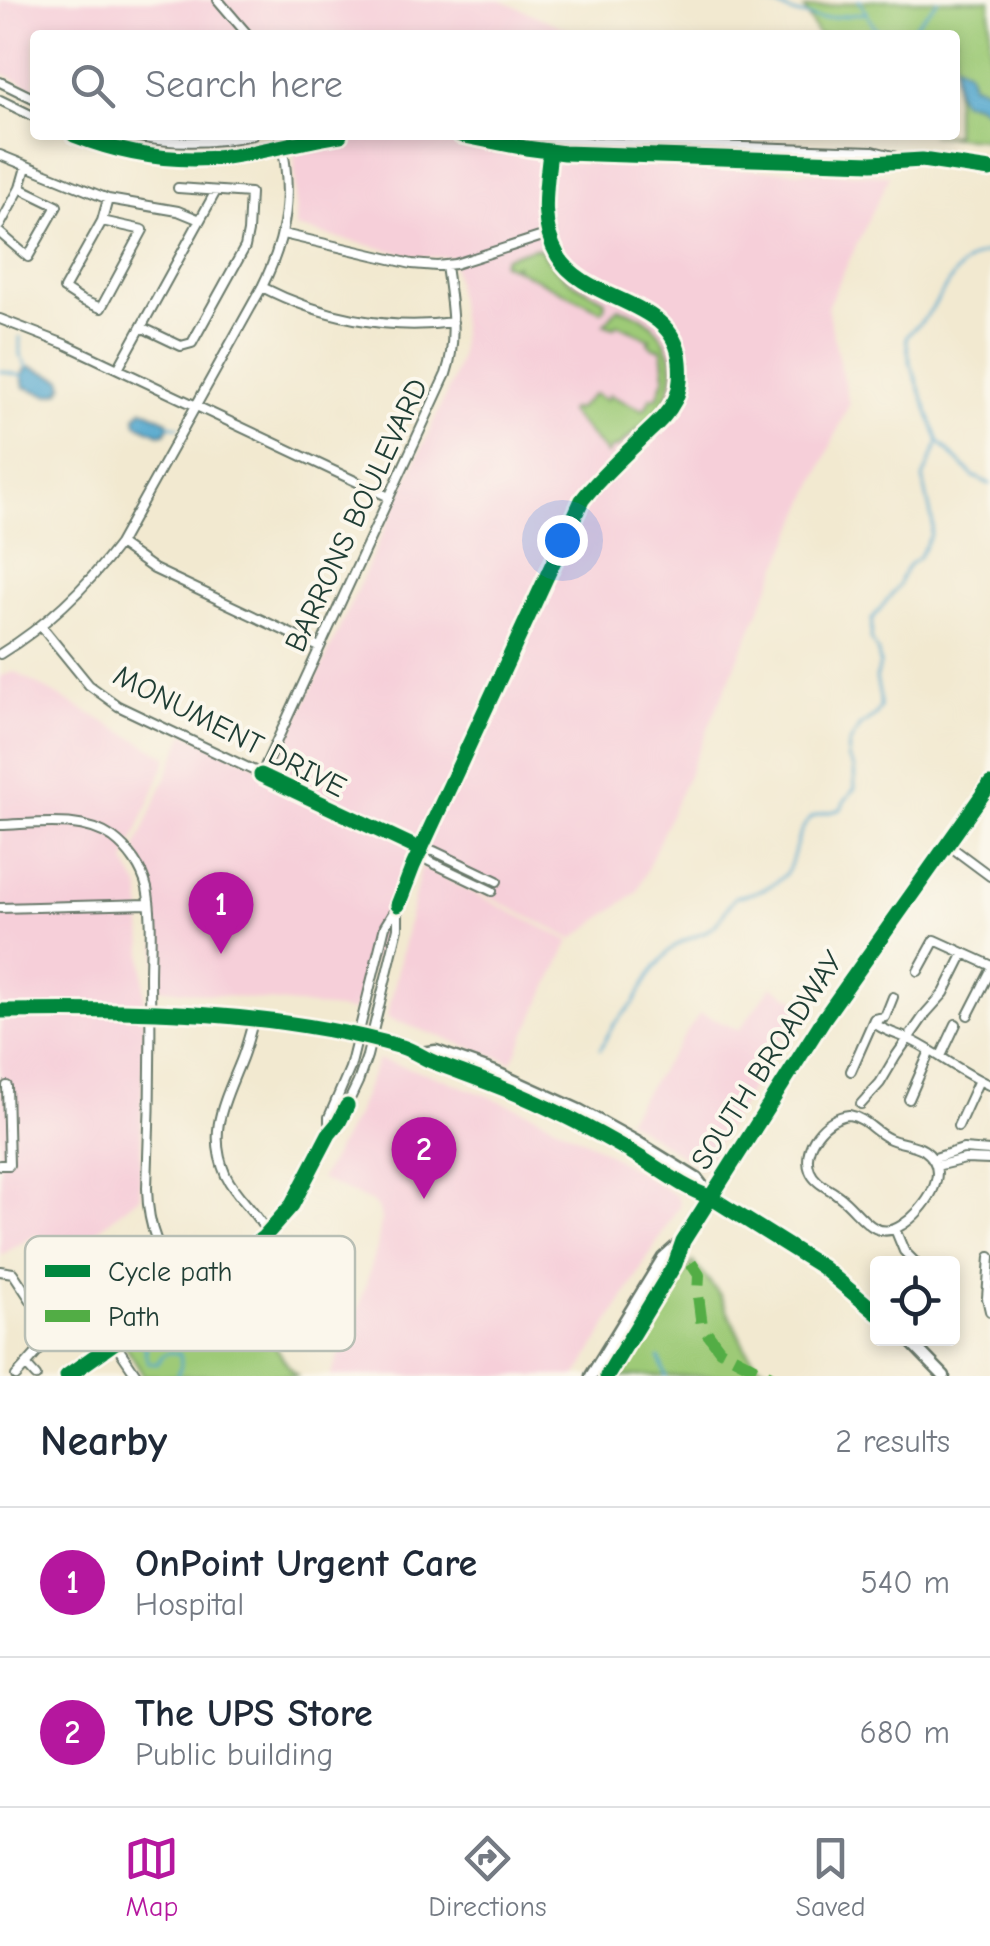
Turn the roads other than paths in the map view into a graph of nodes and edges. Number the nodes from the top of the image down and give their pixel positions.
1 (218, 0) edge
2 (244, 30) edge
3 (0, 82) edge
4 (30, 97) edge
5 (0, 100) edge
6 (30, 115) edge
7 (90, 140) edge
8 (169, 140) edge
9 (227, 140) edge
10 (281, 140) edge
11 (486, 140) edge
12 (552, 140) edge
13 (577, 140) edge
14 (799, 149) junction
15 (550, 152) junction
16 (0, 155) edge
17 (745, 159) junction
18 (906, 159) junction
19 (26, 167) junction
20 (990, 170) edge
21 (20, 188) junction
22 (178, 188) dead end
23 (216, 191) junction
24 (108, 199) junction
25 (102, 220) junction
26 (200, 220) junction
27 (0, 225) edge
28 (0, 233) edge
29 (283, 234) junction
30 (548, 234) junction
31 (446, 266) junction
32 (262, 287) junction
33 (0, 320) edge
34 (453, 322) junction
35 (141, 327) junction
36 (118, 369) junction
37 (196, 406) junction
38 (389, 497) junction
39 (119, 544) junction
40 (41, 626) junction
41 (319, 647) junction
42 (0, 654) edge
43 (261, 775) junction
44 (990, 784) edge
45 (0, 826) edge
46 (947, 844) junction
47 (421, 850) junction
48 (990, 876) edge
49 (497, 880) dead end
50 (492, 891) dead end
51 (148, 904) junction
52 (398, 905) junction
53 (0, 908) edge
54 (964, 954) junction
55 (989, 965) edge
56 (918, 971) dead end
57 (893, 997) dead end
58 (150, 1010) junction
59 (0, 1011) edge
60 (968, 1015) dead end
61 (254, 1018) junction
62 (879, 1018) junction
63 (956, 1024) dead end
64 (358, 1037) junction
65 (909, 1038) junction
66 (371, 1040) junction
67 (930, 1051) junction
68 (941, 1056) junction
69 (851, 1071) dead end
70 (979, 1080) junction
71 (989, 1085) edge
72 (7, 1086) dead end
73 (909, 1099) dead end
74 (861, 1104) dead end
75 (958, 1126) dead end
76 (328, 1134) junction
77 (990, 1150) edge
78 (990, 1160) edge
79 (934, 1162) junction
80 (5, 1165) edge
81 (710, 1196) junction
82 (895, 1229) junction
83 (268, 1233) junction
84 (154, 1236) edge
85 (264, 1236) edge
86 (682, 1240) junction
87 (910, 1256) edge
88 (990, 1258) edge
89 (0, 1271) edge
90 (25, 1291) edge
91 (870, 1307) edge
92 (990, 1311) edge
93 (915, 1346) edge
94 (38, 1351) edge
95 (102, 1351) edge
96 (120, 1351) edge
97 (26, 1365) junction
98 (16, 1376) edge
99 (36, 1376) edge
100 (67, 1376) edge
101 (137, 1376) edge
102 (591, 1376) edge
103 (607, 1376) edge
104 (944, 1376) edge

1 - 2 street
3 - 4 street
5 - 6 street
7 - 10 street
8 - 9 street
10 - 29 street
11 - 15 street
12 - 15 street
13 - 14 street
14 - 17 street
14 - 18 street
15 - 17 street
15 - 30 street
16 - 19 street
17 - 18 street
18 - 20 street
19 - 21 street
19 - 24 street
21 - 27 street
21 - 28 street
22 - 23 street
23 - 26 street
23 - 35 street
24 - 25 street
24 - 26 street
25 - 25 street
26 - 35 street
29 - 31 street
29 - 32 street
30 - 31 street
30 - 47 street
31 - 34 street, BARRONS BOULEVARD
32 - 34 street
32 - 37 street
33 - 36 street
34 - 38 street, BARRONS BOULEVARD
35 - 36 street
36 - 37 street
37 - 38 street
37 - 39 street
38 - 41 street, BARRONS BOULEVARD
39 - 40 street
39 - 41 street
40 - 42 street
40 - 43 street, MONUMENT DRIVE
41 - 43 street, BARRONS BOULEVARD
43 - 47 street, MONUMENT DRIVE
44 - 46 main road, SOUTH BROADWAY
45 - 51 street
46 - 48 street
46 - 81 main road, SOUTH BROADWAY
47 - 49 street, MONUMENT DRIVE
47 - 50 street, MONUMENT DRIVE
47 - 52 street
51 - 53 street
51 - 58 street
52 - 64 street
52 - 66 street
54 - 55 street
54 - 56 street
54 - 65 street
55 - 60 street
57 - 62 street
58 - 59 main road
58 - 61 main road
58 - 84 street
61 - 64 main road
61 - 83 street
62 - 65 street
62 - 69 street
63 - 68 street
64 - 66 main road
64 - 76 street
65 - 67 street
65 - 74 street
66 - 76 street
66 - 81 main road
67 - 68 street
67 - 73 street
68 - 70 street
70 - 71 street
70 - 75 street
72 - 80 street
76 - 83 street
77 - 79 street
78 - 79 street
79 - 82 street
79 - 82 street
81 - 86 main road, SOUTH BROADWAY
81 - 91 main road
82 - 87 street
83 - 85 street
86 - 102 main road, SOUTH BROADWAY
86 - 103 main road, SOUTH BROADWAY
88 - 92 street
89 - 90 street
93 - 104 main road
94 - 97 street
95 - 100 street
96 - 101 street
97 - 98 street
97 - 99 street

